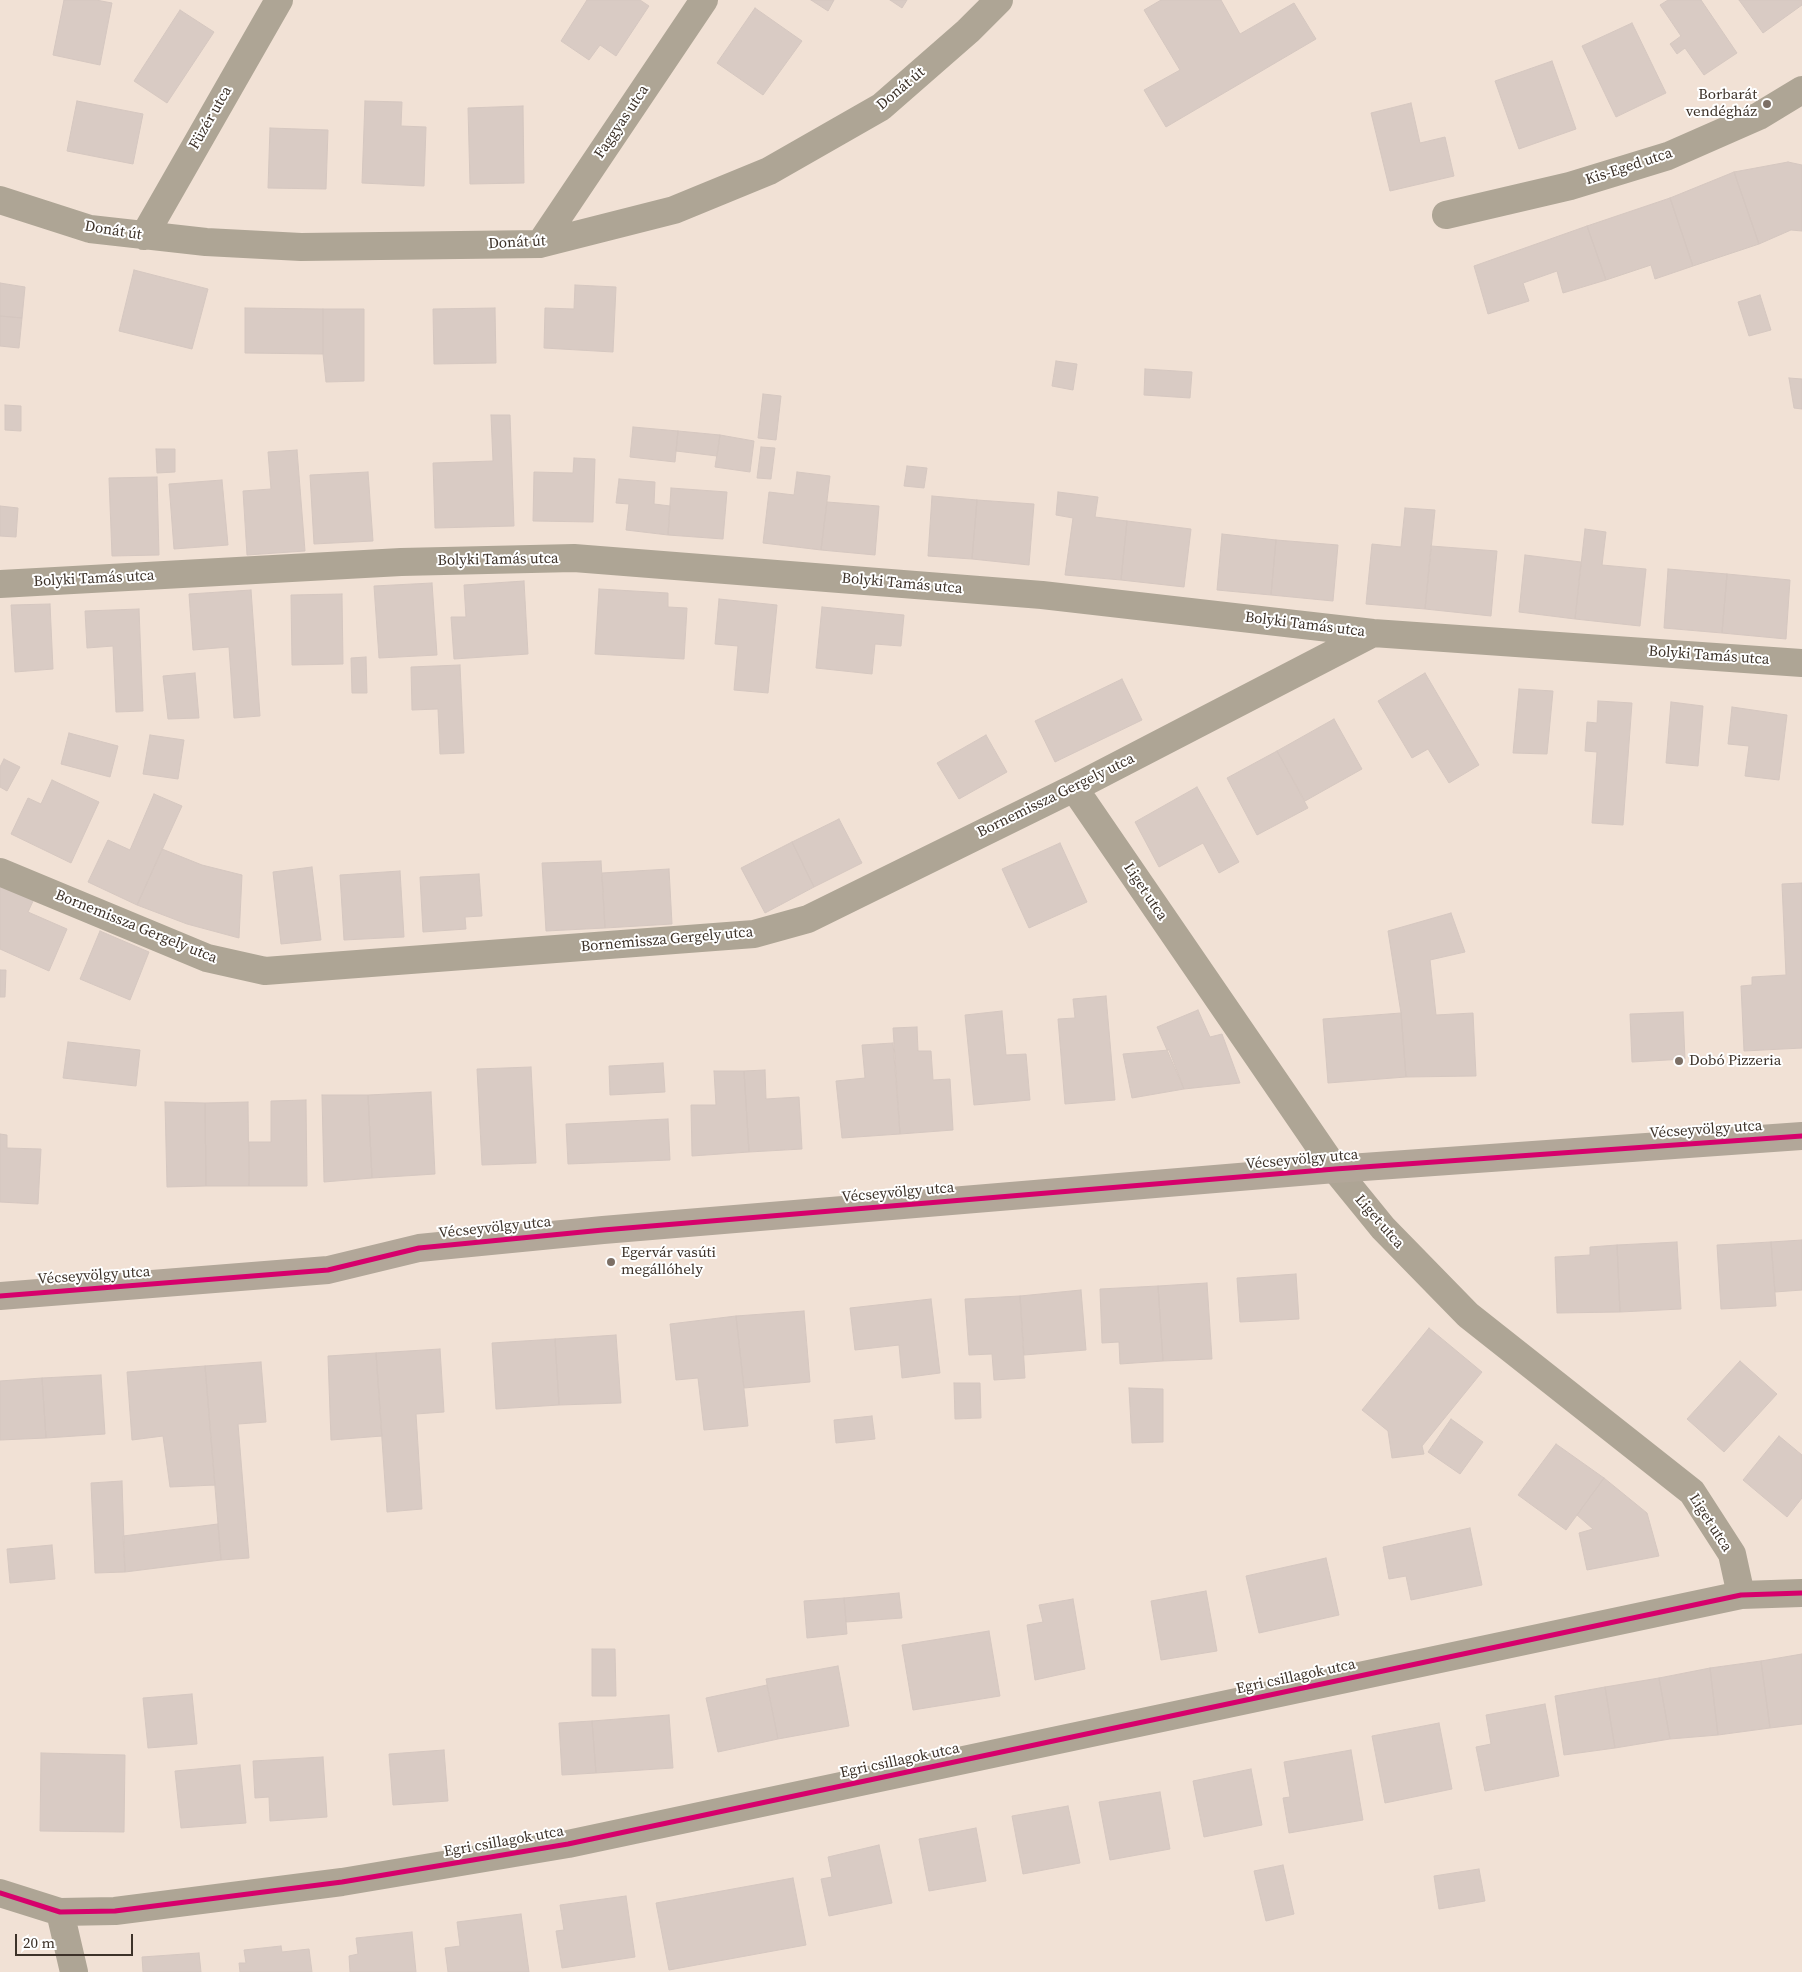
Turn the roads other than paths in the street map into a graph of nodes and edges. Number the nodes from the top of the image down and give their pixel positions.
1 (279, 0) edge
2 (704, 0) edge
3 (999, 0) edge
4 (1802, 90) edge
5 (0, 200) edge
6 (1446, 215) dead end
7 (144, 236) junction
8 (540, 244) junction
9 (0, 584) edge
10 (1373, 633) junction
11 (1802, 663) edge
12 (1074, 788) junction
13 (0, 872) edge
14 (1802, 1136) edge
15 (1335, 1169) junction
16 (0, 1296) edge
17 (1802, 1593) edge
18 (1741, 1595) junction
19 (0, 1893) edge
20 (60, 1912) junction
21 (74, 1972) edge

1 - 7 street, Füzér utca
2 - 8 street, Faggyas utca
3 - 8 street, Donát út
4 - 6 street, Kis-Eged utca
5 - 7 street, Donát út
7 - 8 street, Donát út
9 - 10 street, Bolyki Tamás utca
10 - 11 street, Bolyki Tamás utca
10 - 12 street, Bornemissza Gergely utca
12 - 13 street, Bornemissza Gergely utca
12 - 15 street, Liget utca
14 - 15 main road, Vécseyvölgy utca
15 - 16 main road, Vécseyvölgy utca
15 - 18 street, Liget utca
17 - 18 street, Egri csillagok utca
18 - 20 street, Egri csillagok utca
19 - 20 street, Egri csillagok utca
20 - 21 street

